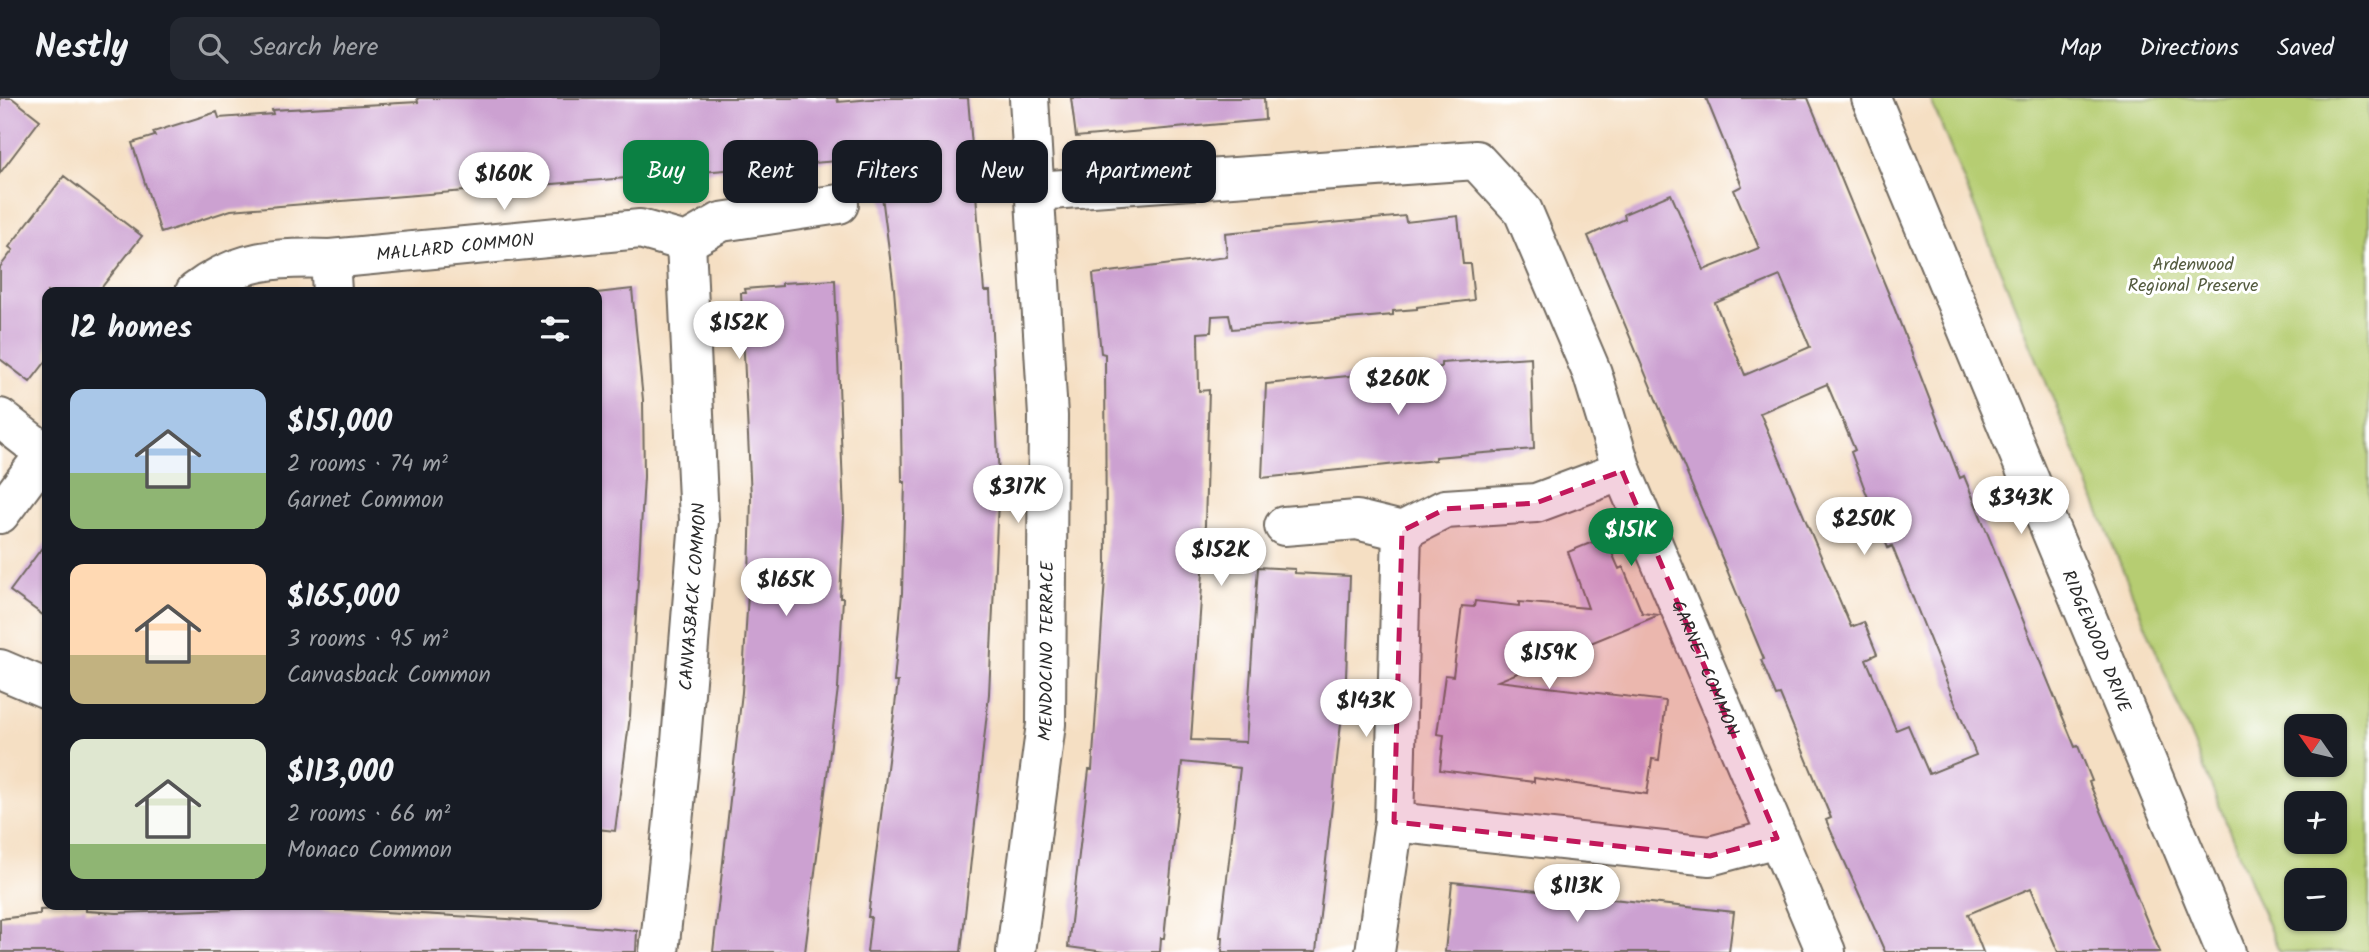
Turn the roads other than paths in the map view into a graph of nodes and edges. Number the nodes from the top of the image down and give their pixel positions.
1 (1029, 98) edge
2 (1871, 98) edge
3 (1032, 140) edge
4 (1048, 190) edge
5 (1037, 203) edge
6 (839, 204) dead end
7 (686, 242) junction
8 (331, 275) edge
9 (201, 287) edge
10 (0, 418) edge
11 (42, 449) edge
12 (42, 457) edge
13 (1622, 471) junction
14 (0, 514) edge
15 (1284, 526) dead end
16 (1402, 531) junction
17 (0, 668) edge
18 (42, 687) edge
19 (1394, 822) junction
20 (1777, 838) junction
21 (659, 952) edge
22 (1016, 952) edge
23 (1375, 952) edge
24 (1826, 952) edge
25 (2226, 952) edge

1 - 3 street, MENDOCINO TERRACE
2 - 25 street, RIDGEWOOD DRIVE
4 - 13 street, GARNET COMMON
5 - 22 street, MENDOCINO TERRACE
6 - 7 street
7 - 8 street, MALLARD COMMON
7 - 21 street, CANVASBACK COMMON
8 - 9 street, MALLARD COMMON
10 - 11 street
12 - 14 street
13 - 16 street
13 - 20 street, GARNET COMMON
15 - 16 street
16 - 19 street
17 - 18 street
19 - 20 street
19 - 23 street
20 - 24 street, GARNET COMMON

